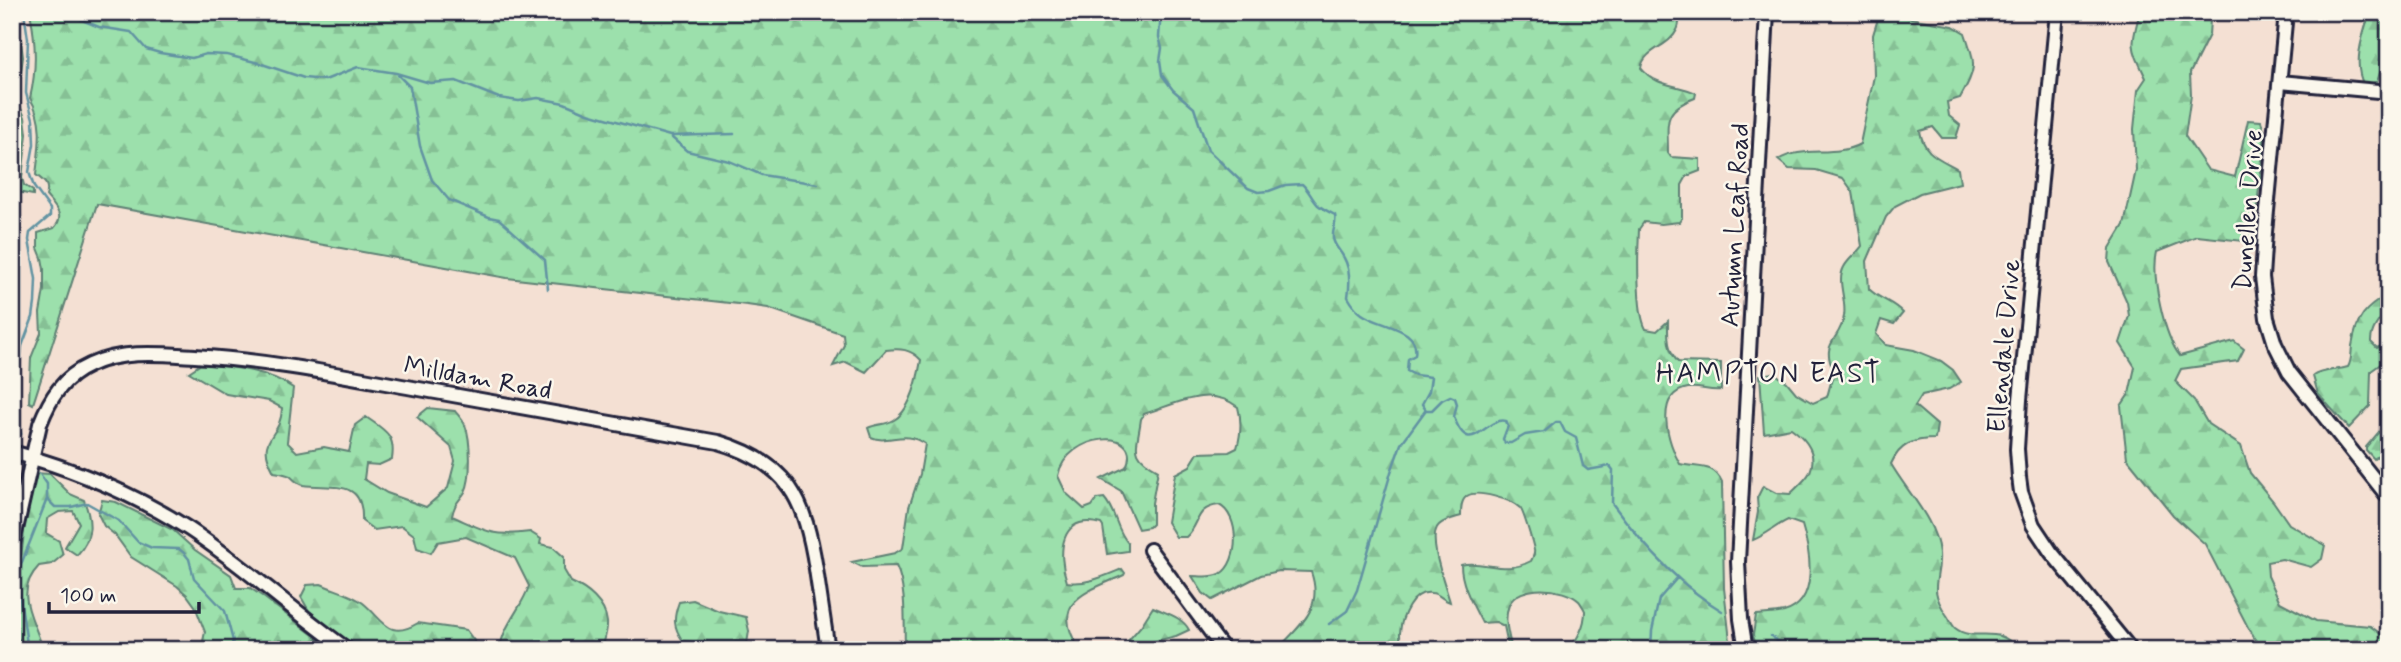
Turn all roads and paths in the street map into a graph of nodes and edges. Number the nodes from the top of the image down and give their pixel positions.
1 (1767, 12) edge
2 (2057, 12) edge
3 (2286, 12) edge
4 (2280, 82) junction
5 (2389, 92) edge
6 (12, 452) edge
7 (32, 457) junction
8 (2389, 498) edge
9 (12, 547) edge
10 (1150, 550) dead end
11 (348, 650) edge
12 (828, 650) edge
13 (1224, 650) edge
14 (1746, 650) edge
15 (2131, 650) edge

1 - 14 street, Autumn Leaf Road
2 - 15 street, Ellendale Drive
3 - 4 street, Dunellen Drive
4 - 5 street
4 - 8 street, Dunellen Drive
6 - 7 street
7 - 9 street, Milldam Road
7 - 11 street
7 - 12 street, Milldam Road
10 - 13 street

